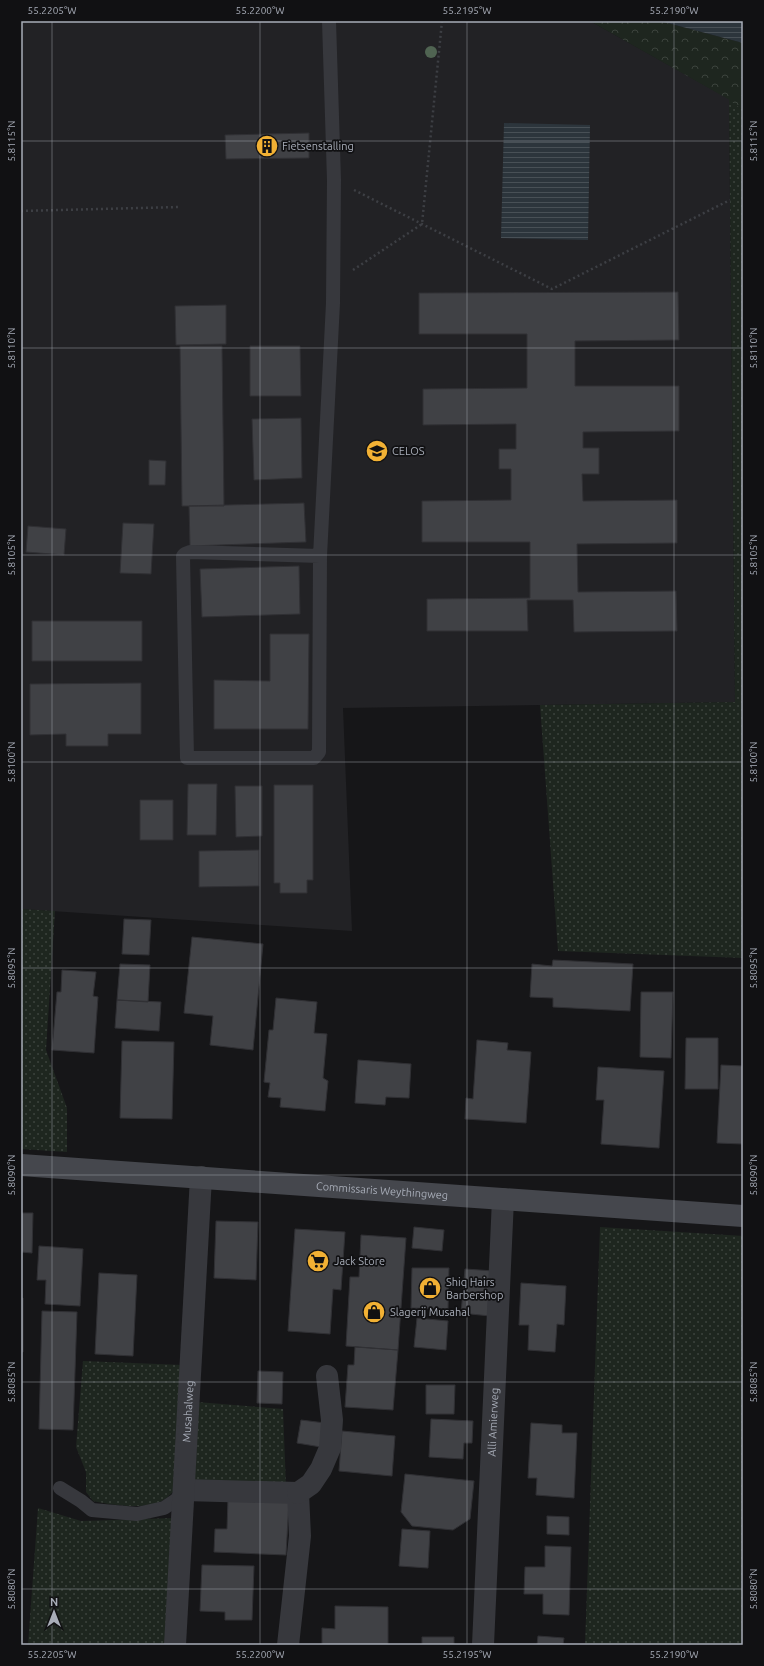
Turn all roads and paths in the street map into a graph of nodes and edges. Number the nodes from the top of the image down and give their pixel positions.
1 (329, 21) edge
2 (442, 21) edge
3 (334, 180) junction
4 (730, 200) dead end
5 (179, 207) dead end
6 (21, 211) edge
7 (422, 224) junction
8 (333, 284) junction
9 (320, 556) junction
10 (21, 1165) edge
11 (201, 1177) junction
12 (503, 1199) junction
13 (743, 1216) edge
14 (327, 1376) dead end
15 (60, 1488) dead end
16 (184, 1490) junction
17 (298, 1493) junction
18 (174, 1645) edge
19 (288, 1645) edge
20 (483, 1645) edge

1 - 3 lane
2 - 7 path
3 - 7 path
3 - 8 lane
4 - 7 path
5 - 6 path
7 - 8 path
8 - 9 lane
9 - 9 lane
10 - 11 main road, Commissaris Weythingweg
11 - 12 main road, Commissaris Weythingweg
11 - 16 street, Musahalweg
12 - 13 main road, Commissaris Weythingweg
12 - 20 street, Alli Amierweg
14 - 17 street
15 - 16 lane
16 - 17 street
16 - 18 street, Musahalweg
17 - 19 street

